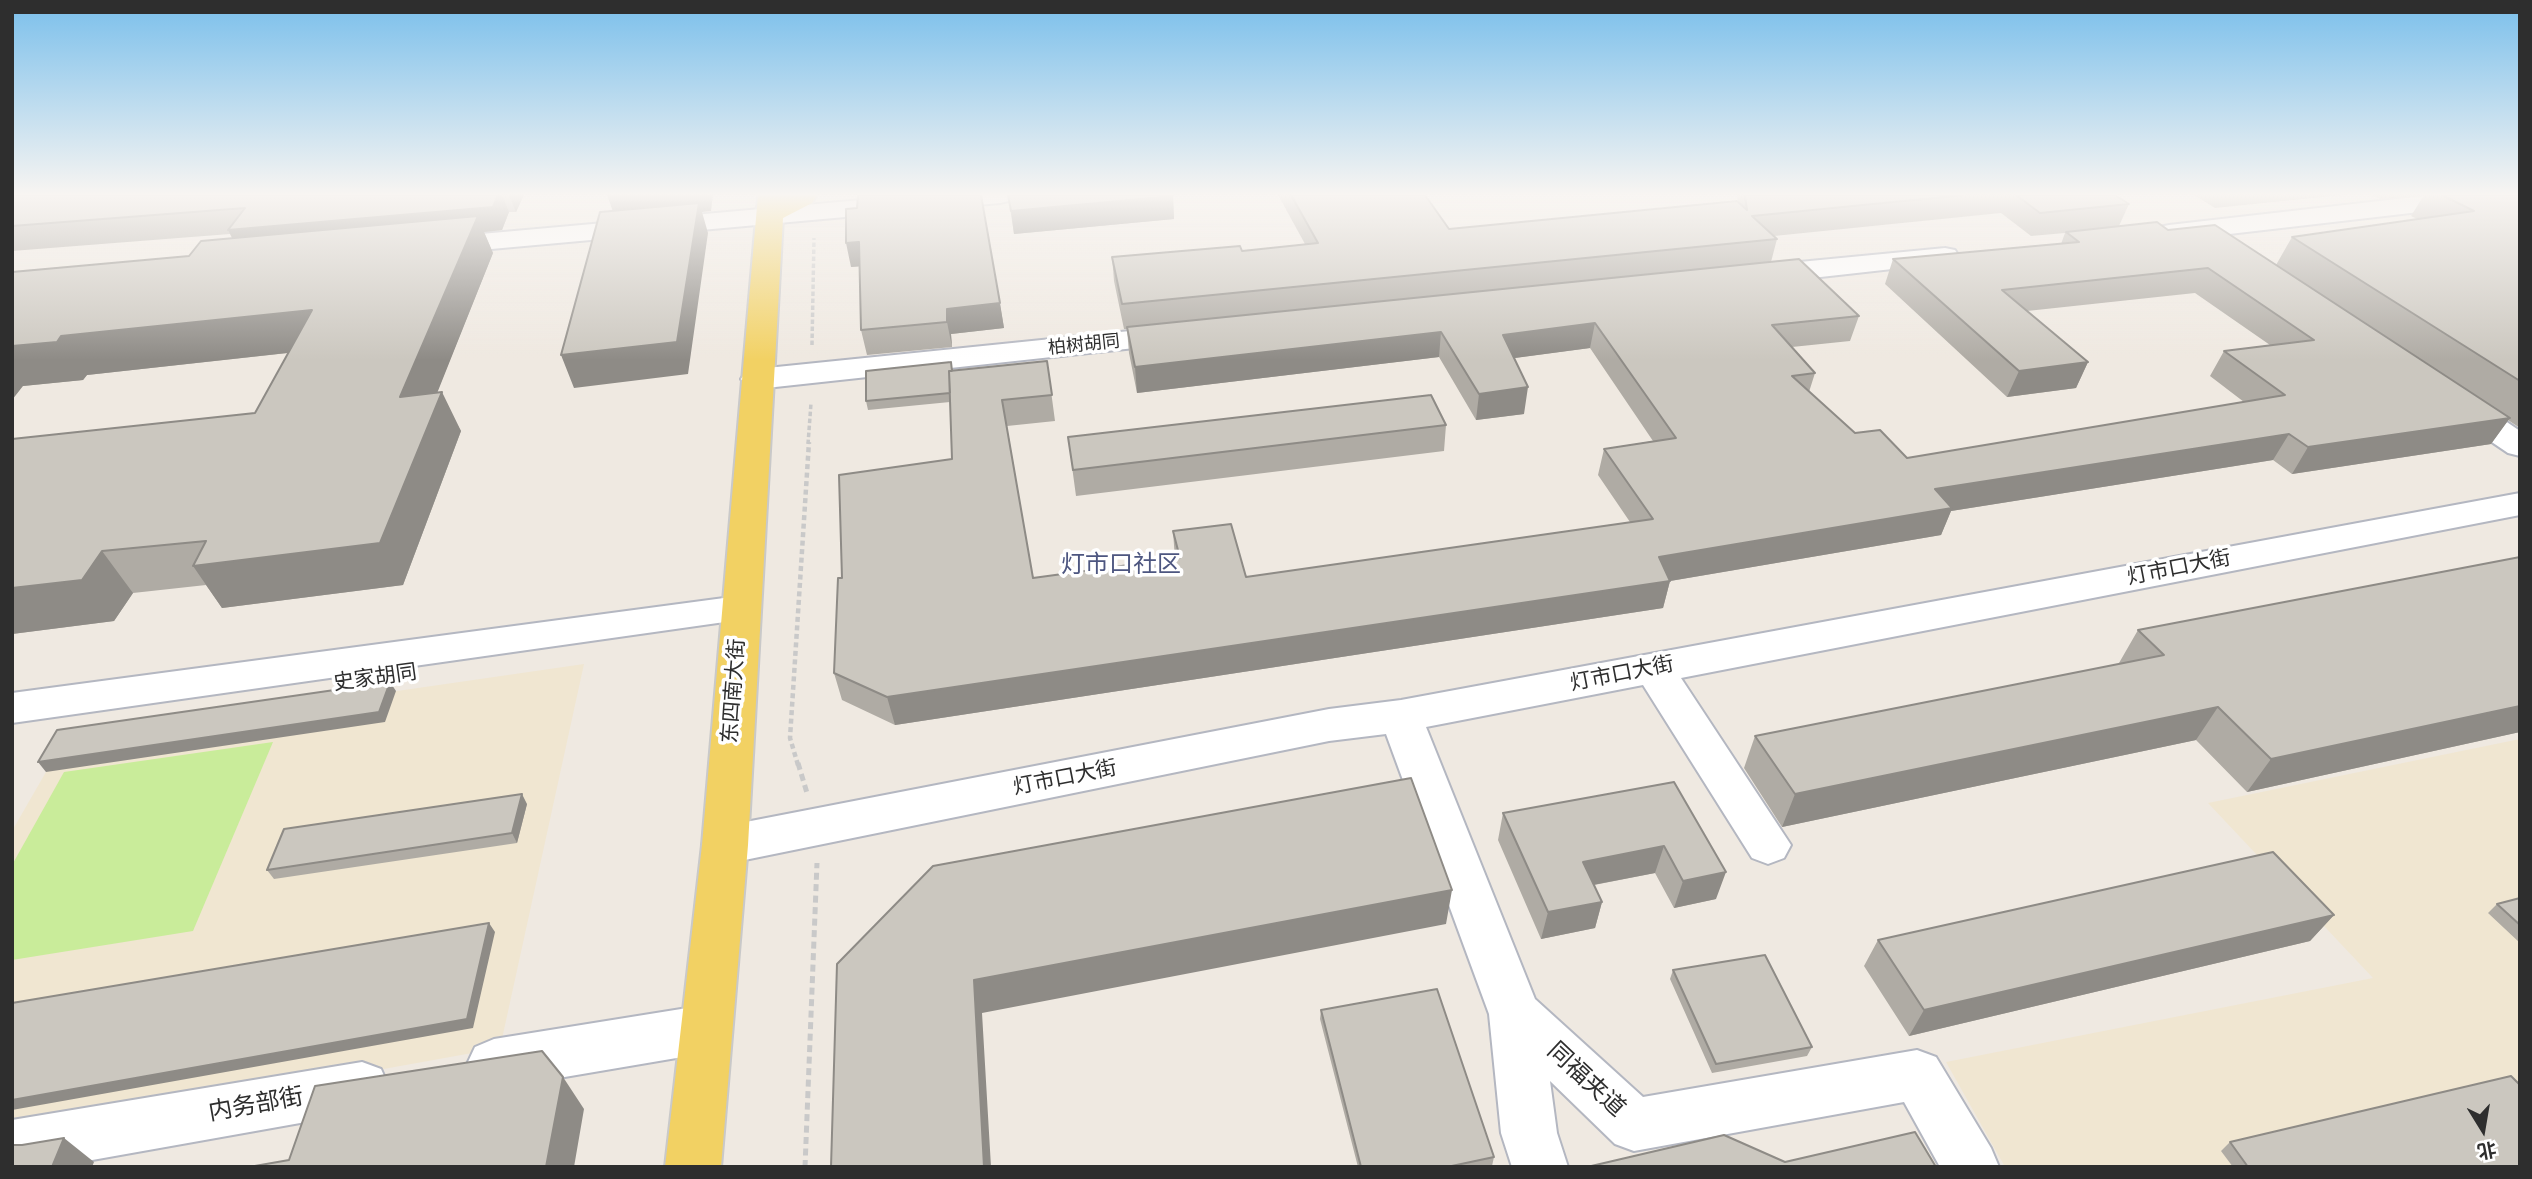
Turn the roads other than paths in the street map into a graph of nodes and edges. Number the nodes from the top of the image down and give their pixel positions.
1 (767, 250) edge
2 (2228, 250) edge
3 (1976, 253) edge
4 (2232, 253) edge
5 (1727, 279) edge
6 (1200, 333) edge
7 (757, 379) junction
8 (2439, 392) edge
9 (2520, 446) edge
10 (2520, 504) edge
11 (739, 617) junction
12 (1653, 668) junction
13 (12, 708) edge
14 (1401, 716) junction
15 (12, 730) edge
16 (725, 845) junction
17 (1768, 845) dead end
18 (1515, 1014) junction
19 (706, 1029) junction
20 (12, 1147) edge
21 (693, 1167) edge
22 (1541, 1167) edge
23 (1971, 1167) edge

1 - 7 main road, 东四南大街
2 - 4 street
3 - 5 street
6 - 7 street, 柏树胡同
7 - 11 main road, 东四南大街
8 - 9 street
10 - 12 street, 灯市口大街
11 - 13 street
11 - 15 street, 史家胡同
11 - 16 main road, 东四南大街
12 - 14 street, 灯市口大街
12 - 17 street
14 - 16 street, 灯市口大街
14 - 18 street, 同福夹道
16 - 19 main road, 东四南大街
18 - 22 street
18 - 23 street, 同福夹道
19 - 20 street, 内务部街
19 - 21 main road, 东四南大街

